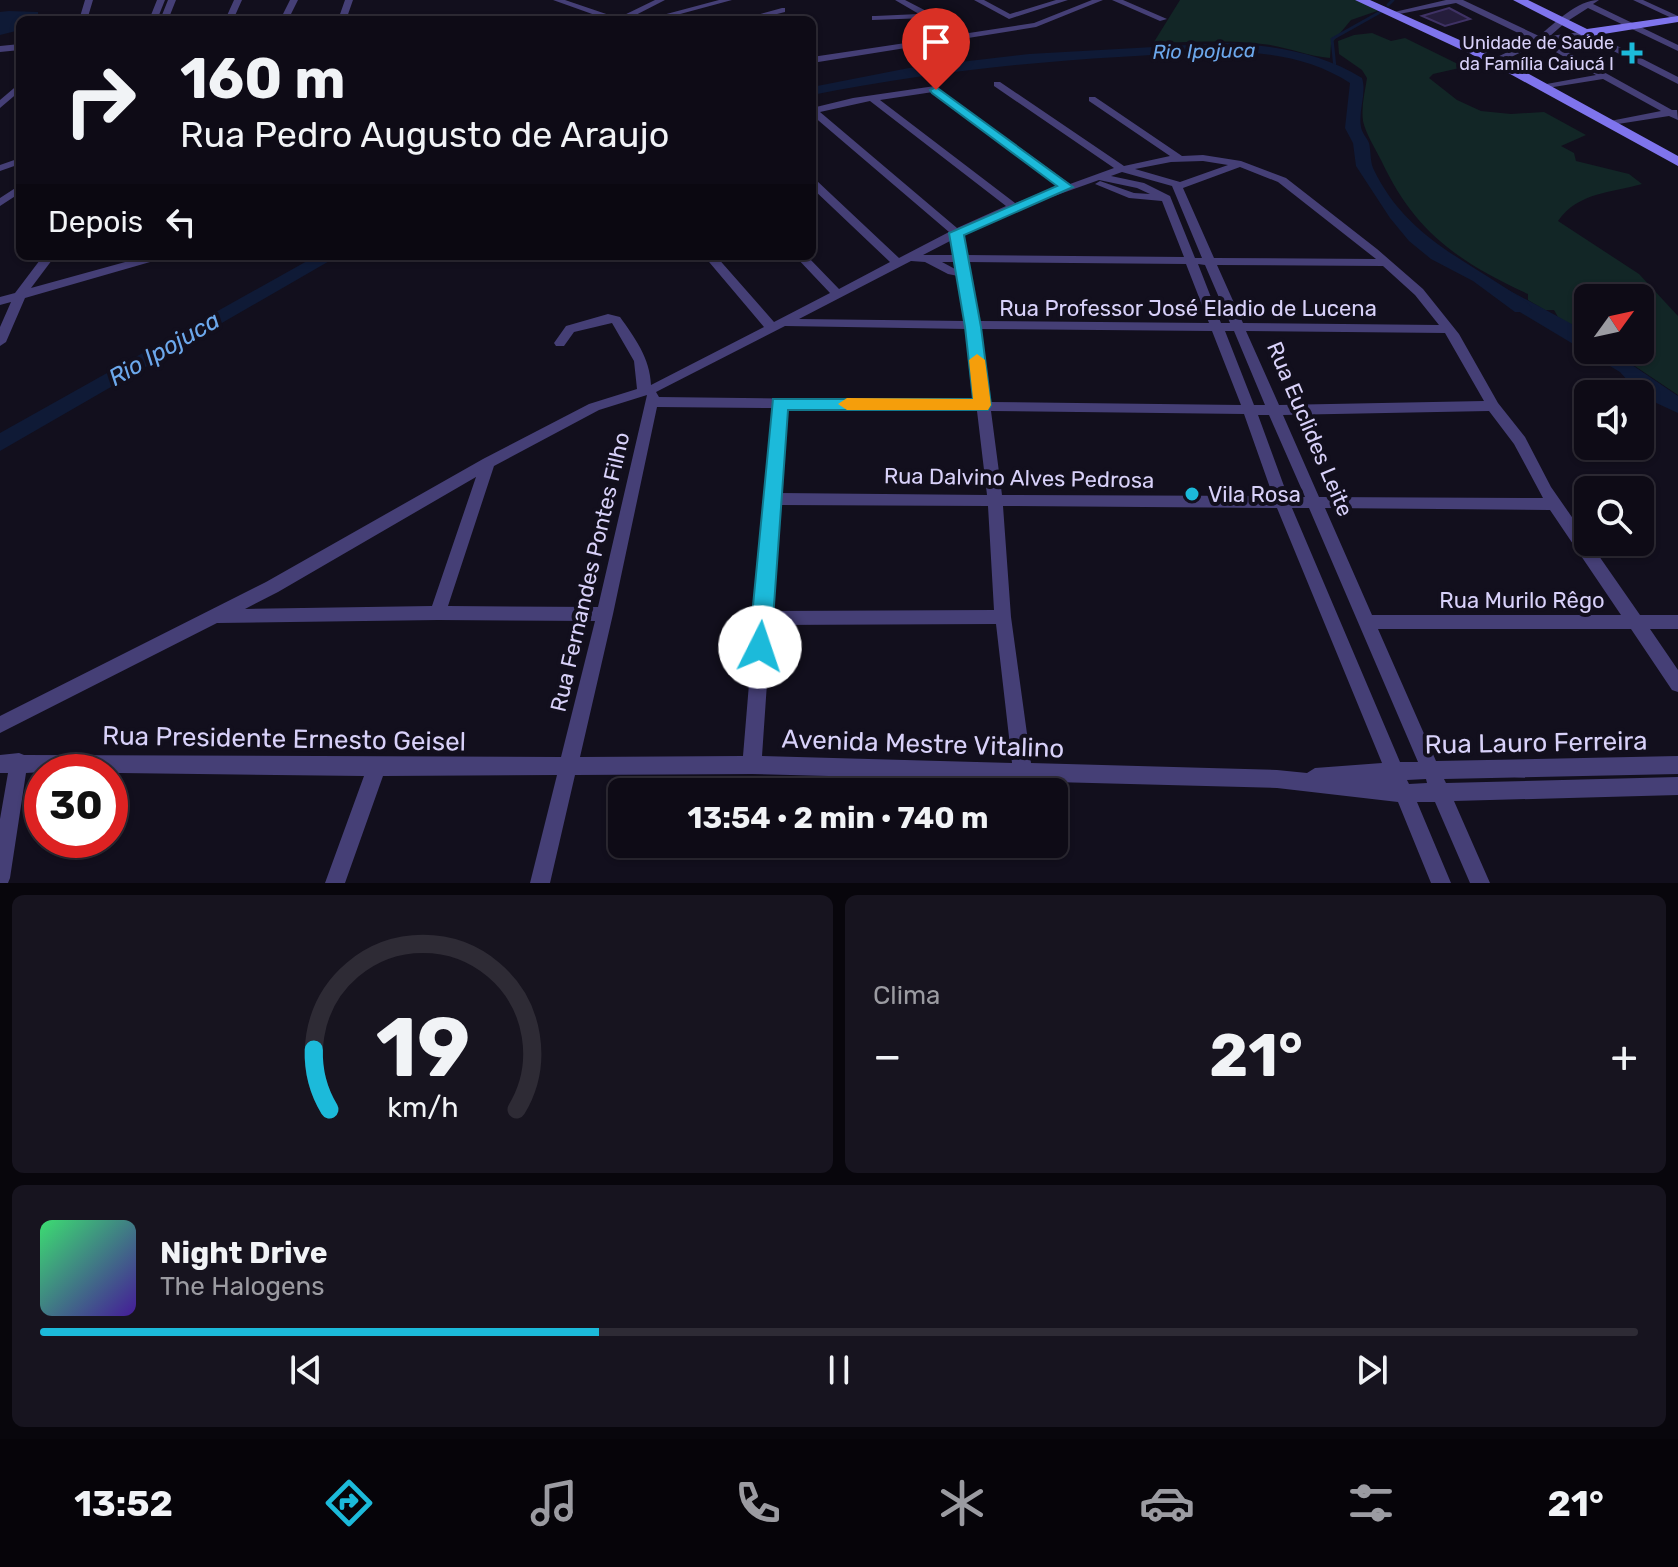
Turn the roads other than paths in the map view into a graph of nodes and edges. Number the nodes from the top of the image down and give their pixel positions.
1 (557, 0) edge
2 (591, 0) edge
3 (642, 0) edge
4 (728, 0) edge
5 (899, 0) edge
6 (978, 0) edge
7 (1064, 0) edge
8 (1099, 0) edge
9 (1116, 0) edge
10 (1457, 0) edge
11 (1519, 0) edge
12 (1637, 0) edge
13 (1366, 1) edge
14 (657, 2) edge
15 (1048, 2) edge
16 (1591, 2) edge
17 (577, 7) junction
18 (782, 10) edge
19 (679, 12) junction
20 (1394, 13) junction
21 (1004, 14) junction
22 (930, 15) junction
23 (605, 16) edge
24 (627, 16) edge
25 (664, 16) edge
26 (759, 16) edge
27 (875, 18) dead end
28 (1163, 19) dead end
29 (1678, 19) edge
30 (986, 20) dead end
31 (1563, 20) junction
32 (1633, 26) junction
33 (1585, 33) junction
34 (966, 35) junction
35 (1540, 40) junction
36 (1678, 48) edge
37 (816, 59) edge
38 (1496, 61) junction
39 (1604, 76) junction
40 (1678, 81) edge
41 (997, 84) dead end
42 (1544, 87) junction
43 (16, 90) edge
44 (872, 98) junction
45 (1092, 99) dead end
46 (0, 105) edge
47 (816, 110) edge
48 (816, 114) edge
49 (1675, 114) edge
50 (1608, 124) junction
51 (1175, 158) junction
52 (1678, 162) edge
53 (1241, 164) junction
54 (1122, 169) junction
55 (1093, 179) junction
56 (816, 185) edge
57 (1067, 187) junction
58 (1175, 191) junction
59 (1014, 207) junction
60 (956, 233) junction
61 (46, 260) edge
62 (714, 260) edge
63 (805, 260) edge
64 (904, 261) junction
65 (119, 262) edge
66 (1192, 262) junction
67 (1212, 262) junction
68 (1385, 263) junction
69 (961, 265) junction
70 (837, 294) junction
71 (20, 295) junction
72 (0, 301) edge
73 (778, 326) junction
74 (973, 327) junction
75 (1218, 328) junction
76 (1240, 328) junction
77 (1449, 329) junction
78 (0, 342) edge
79 (560, 343) dead end
80 (650, 393) junction
81 (779, 404) junction
82 (982, 405) junction
83 (1493, 406) junction
84 (1249, 409) junction
85 (1276, 410) junction
86 (488, 463) junction
87 (772, 499) junction
88 (995, 499) junction
89 (1283, 504) junction
90 (1316, 504) junction
91 (1554, 504) junction
92 (438, 613) junction
93 (605, 614) junction
94 (215, 616) junction
95 (1003, 617) junction
96 (763, 618) junction
97 (1367, 622) junction
98 (1637, 622) junction
99 (1678, 622) edge
100 (1678, 684) edge
101 (0, 725) edge
102 (9, 763) edge
103 (752, 765) junction
104 (1678, 765) edge
105 (377, 767) junction
106 (567, 767) junction
107 (1525, 769) junction
108 (1396, 771) junction
109 (1429, 772) junction
110 (1023, 773) junction
111 (1277, 779) junction
112 (1678, 786) edge
113 (1536, 790) junction
114 (1405, 793) junction
115 (1439, 793) junction
116 (0, 878) edge
117 (335, 883) edge
118 (540, 883) edge
119 (1441, 883) edge
120 (1480, 883) edge

1 - 17 street
2 - 17 street
3 - 14 street
4 - 19 street
5 - 22 street
6 - 21 street
7 - 15 street
8 - 34 street
9 - 28 street
10 - 20 street
10 - 35 street
11 - 31 main road
12 - 29 street
13 - 20 main road
14 - 19 street
14 - 24 street
15 - 21 street
16 - 31 street
16 - 32 street
17 - 23 street
18 - 26 street
19 - 25 street
20 - 38 main road
21 - 30 street
22 - 27 street
22 - 34 street
29 - 32 main road
31 - 33 main road
31 - 35 street
32 - 33 main road
32 - 36 street
33 - 35 street
33 - 40 street
34 - 37 street
35 - 38 street
35 - 39 street
38 - 42 main road
39 - 42 street
39 - 49 street
41 - 54 street
42 - 50 main road
43 - 46 street
44 - 47 street
44 - 57 street
44 - 59 street
45 - 51 street
48 - 60 street
49 - 50 street
50 - 52 main road
51 - 53 street, Rua Professor José Eladio de Lucena
51 - 54 street, Rua Professor José Eladio de Lucena
51 - 58 street
53 - 58 street
53 - 68 street, Rua Professor José Eladio de Lucena
54 - 55 street, Rua Professor José Eladio de Lucena
54 - 58 street
55 - 57 street, Rua Professor José Eladio de Lucena
55 - 58 street
56 - 64 street
57 - 59 street, Rua Professor José Eladio de Lucena
58 - 66 street
58 - 67 street, Rua Euclides Leite
59 - 60 street, Rua Professor José Eladio de Lucena
60 - 64 street, Rua Professor José Eladio de Lucena
60 - 69 street
61 - 71 street
62 - 73 street
63 - 70 street
64 - 69 street
64 - 70 street, Rua Professor José Eladio de Lucena
65 - 71 street
66 - 67 street
66 - 69 street
66 - 75 street
67 - 68 street
67 - 76 street, Rua Euclides Leite
68 - 77 street, Rua Professor José Eladio de Lucena
69 - 74 street
70 - 73 street, Rua Professor José Eladio de Lucena
71 - 72 street
71 - 78 street
73 - 74 street, Rua Professor José Eladio de Lucena
73 - 80 street, Rua Professor José Eladio de Lucena
74 - 75 street, Rua Professor José Eladio de Lucena
74 - 82 street
75 - 76 street, Rua Professor José Eladio de Lucena
75 - 84 street
76 - 77 street, Rua Professor José Eladio de Lucena
76 - 85 street, Rua Euclides Leite
77 - 83 street, Rua Professor José Eladio de Lucena
79 - 80 street
80 - 81 street
80 - 86 street
80 - 93 street, Rua Fernandes Pontes Filho
81 - 82 street
81 - 87 street
82 - 84 street
82 - 88 street
83 - 85 street
83 - 91 street, Rua Professor José Eladio de Lucena
84 - 85 street
84 - 89 street
85 - 90 street, Rua Euclides Leite
86 - 92 street
86 - 94 street
87 - 88 street, Rua Dalvino Alves Pedrosa
87 - 96 street
88 - 89 street, Rua Dalvino Alves Pedrosa
88 - 95 street
89 - 90 street, Rua Dalvino Alves Pedrosa
89 - 108 street
90 - 91 street, Rua Dalvino Alves Pedrosa
90 - 97 street, Rua Euclides Leite
91 - 98 street, Rua Professor José Eladio de Lucena
92 - 93 street
92 - 94 street
93 - 106 street, Rua Fernandes Pontes Filho
94 - 101 street
95 - 96 street
95 - 110 street
96 - 103 street
97 - 98 street, Rua Murilo Rêgo
97 - 109 street, Rua Euclides Leite
98 - 99 street, Rua Murilo Rêgo
98 - 100 street, Rua Professor José Eladio de Lucena
102 - 105 street, Rua Presidente Ernesto Geisel
102 - 116 street
103 - 106 street, Avenida Mestre Vitalino
103 - 110 street, Avenida Mestre Vitalino
104 - 107 street, Rua Lauro Ferreira
105 - 106 street, Rua Presidente Ernesto Geisel
105 - 117 street
106 - 118 street, Rua Fernandes Pontes Filho
107 - 109 street, Rua Lauro Ferreira
107 - 113 street
108 - 109 street, Rua Lauro Ferreira
108 - 111 street, Avenida Mestre Vitalino
108 - 114 street
109 - 115 street, Rua Euclides Leite
110 - 111 street, Avenida Mestre Vitalino
111 - 114 street, Avenida Mestre Vitalino
112 - 113 street, Rua Lauro Ferreira
113 - 115 street, Rua Lauro Ferreira
114 - 115 street, Rua Lauro Ferreira
114 - 119 street
115 - 120 street, Rua Euclides Leite

